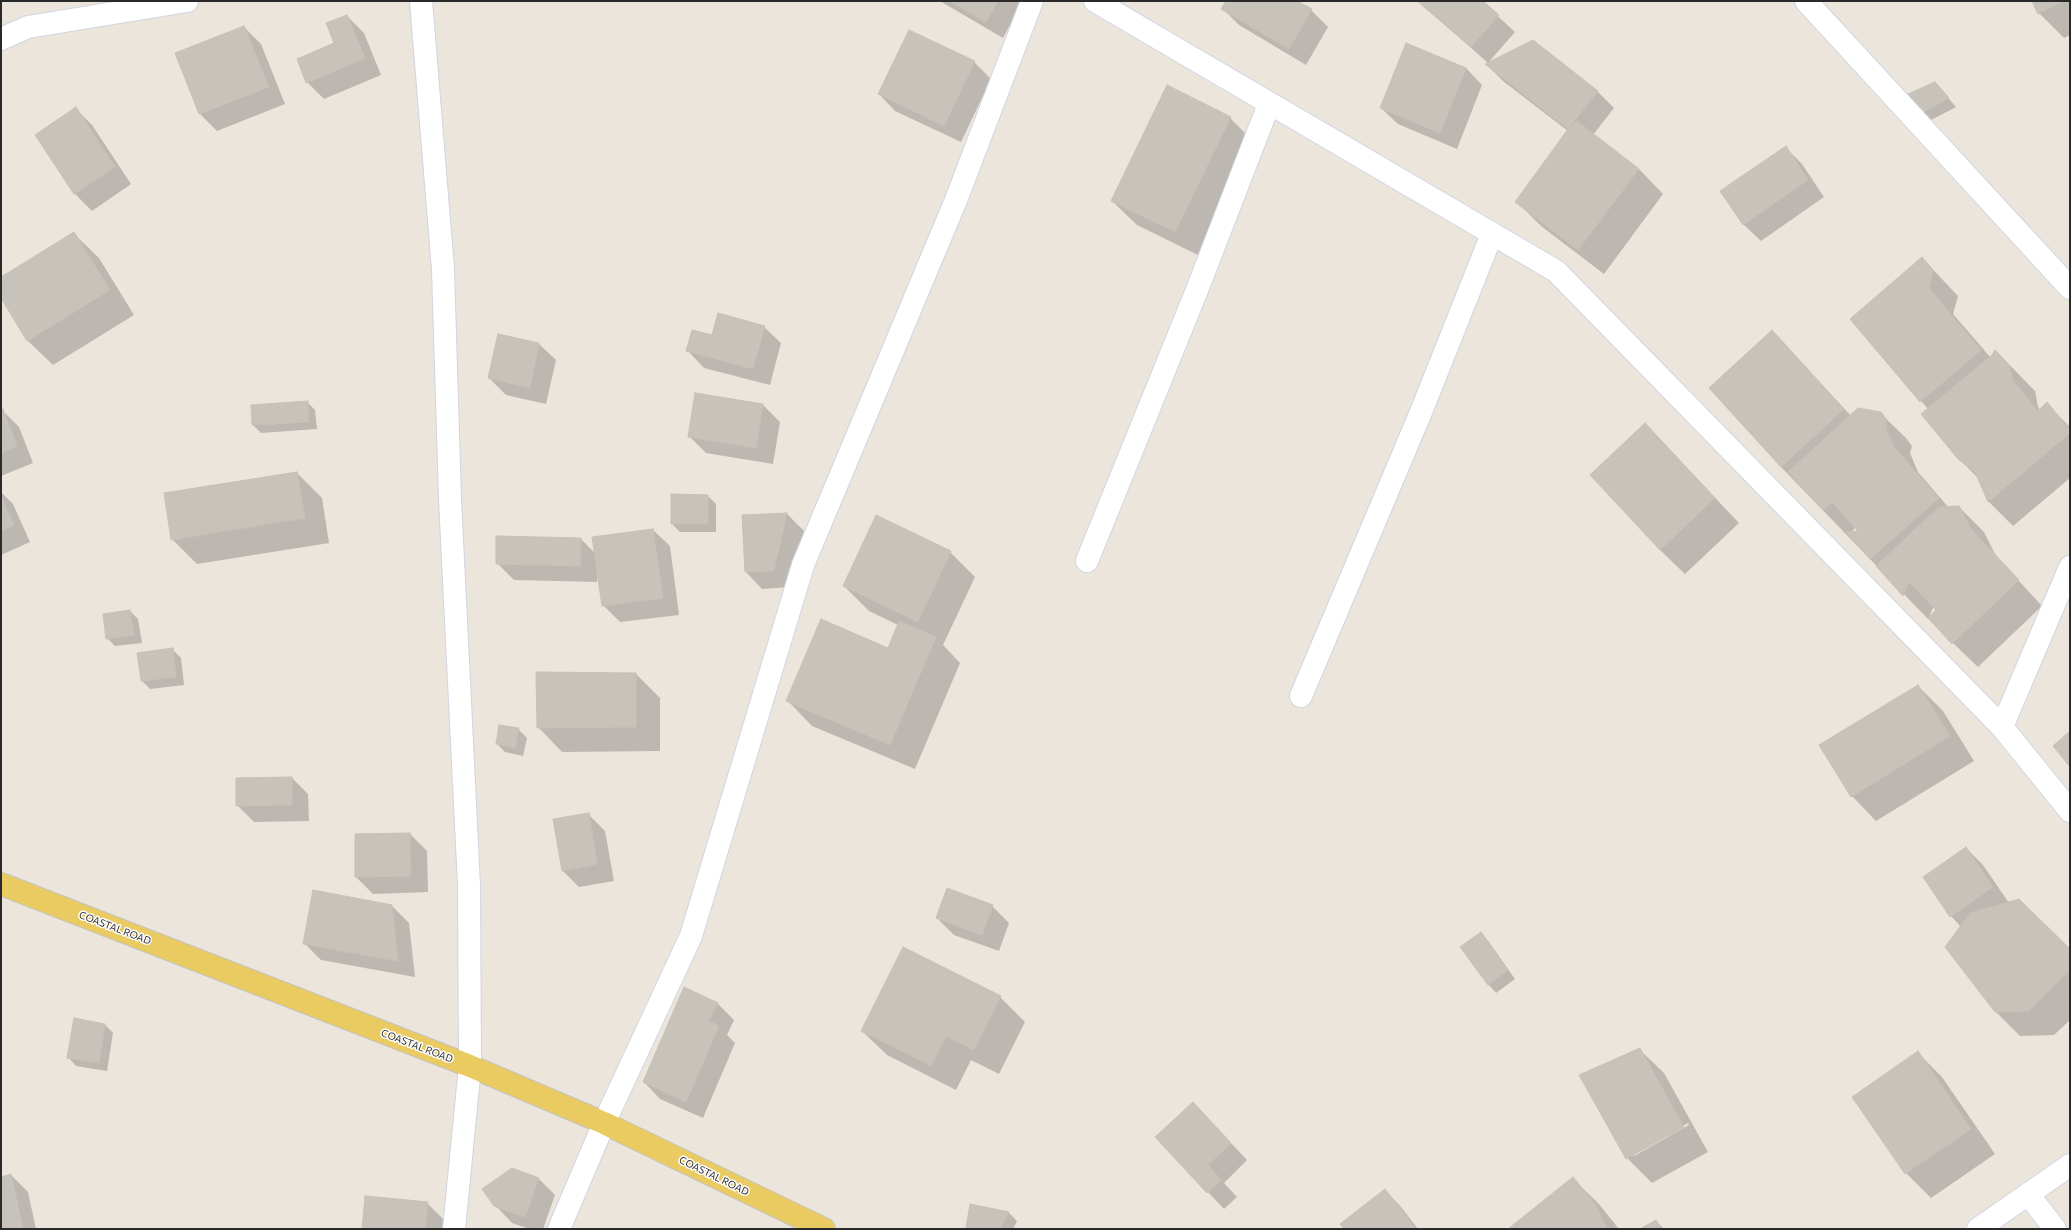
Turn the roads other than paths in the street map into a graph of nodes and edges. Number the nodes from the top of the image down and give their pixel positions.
1 (187, 1) edge
2 (421, 1) edge
3 (1032, 1) edge
4 (1095, 1) edge
5 (1806, 1) edge
6 (1, 39) edge
7 (1270, 104) junction
8 (1492, 234) junction
9 (2070, 288) edge
10 (1087, 560) dead end
11 (2070, 567) edge
12 (1301, 696) dead end
13 (2002, 727) junction
14 (2070, 811) edge
15 (1, 884) edge
16 (470, 1066) junction
17 (604, 1122) junction
18 (2070, 1165) edge
19 (2028, 1194) junction
20 (454, 1229) edge
21 (559, 1229) edge
22 (824, 1229) edge
23 (1978, 1229) edge
24 (2055, 1229) edge

1 - 6 street
2 - 16 street
3 - 17 street
4 - 7 street
5 - 9 street
7 - 8 street
7 - 10 street
8 - 12 street
8 - 13 street
11 - 13 street
13 - 14 street
15 - 16 main road, COASTAL ROAD
16 - 17 main road, COASTAL ROAD
16 - 20 street
17 - 21 street
17 - 22 main road, COASTAL ROAD
18 - 19 street
19 - 23 street
19 - 24 street

